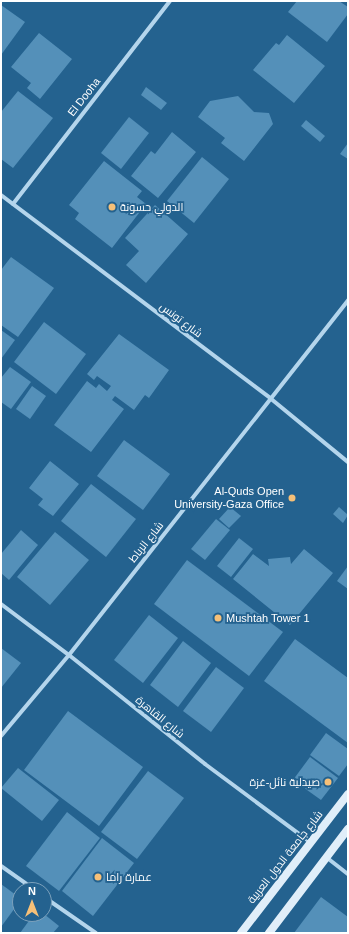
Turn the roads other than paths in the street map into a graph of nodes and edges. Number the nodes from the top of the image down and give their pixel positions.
1 (170, 1) edge
2 (1, 194) edge
3 (12, 204) junction
4 (348, 300) edge
5 (270, 398) junction
6 (348, 462) edge
7 (1, 604) edge
8 (69, 655) junction
9 (1, 736) edge
10 (348, 794) edge
11 (348, 829) edge
12 (310, 842) junction
13 (326, 857) junction
14 (1, 866) edge
15 (348, 874) edge
16 (24, 882) edge
17 (52, 903) edge
18 (96, 933) edge
19 (241, 933) edge
20 (268, 933) edge

1 - 3 street, El Dooha
2 - 3 street, شارع تونس
3 - 5 street, شارع تونس
4 - 5 street, شارع الرباط
5 - 6 street, شارع تونس
5 - 8 street, شارع الرباط
7 - 8 street, شارع القاهرة
8 - 9 street, شارع الرباط
8 - 12 street, شارع القاهرة
10 - 12 main road, شارع جامعة الدول العربية
11 - 13 main road
12 - 19 main road, شارع جامعة الدول العربية
13 - 15 street
13 - 20 main road
14 - 16 street
17 - 18 street

